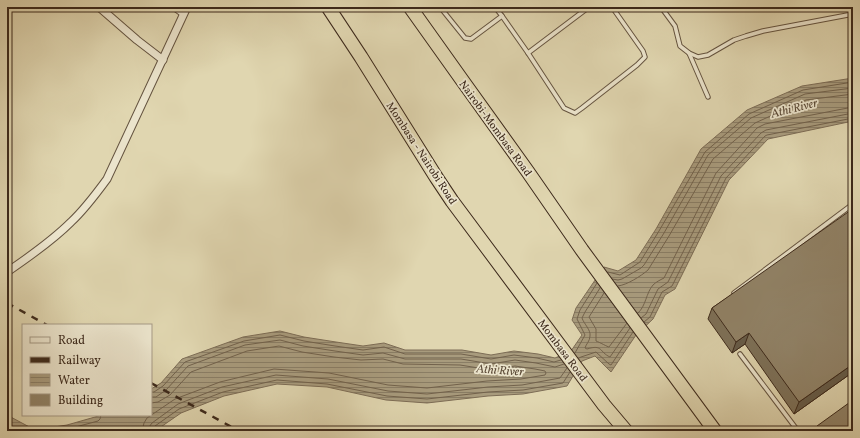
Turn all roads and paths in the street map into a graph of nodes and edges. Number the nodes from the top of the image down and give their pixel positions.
1 (99, 7) edge
2 (172, 7) edge
3 (187, 7) edge
4 (328, 7) edge
5 (410, 7) edge
6 (440, 7) edge
7 (495, 7) edge
8 (589, 7) edge
9 (612, 7) edge
10 (661, 7) edge
11 (853, 14) edge
12 (183, 16) junction
13 (502, 16) junction
14 (528, 52) junction
15 (689, 53) junction
16 (163, 60) junction
17 (708, 98) dead end
18 (853, 204) edge
19 (7, 272) edge
20 (522, 294) joint
21 (729, 297) edge
22 (740, 354) dead end
23 (626, 431) edge
24 (715, 431) edge
25 (798, 431) edge

1 - 16 street
2 - 12 lane
3 - 12 street
4 - 20 highway, Mombasa - Nairobi Road
5 - 24 highway, Nairobi-Mombasa Road
6 - 13 lane
7 - 13 lane
8 - 14 lane
9 - 14 lane
10 - 15 lane
11 - 15 lane
12 - 16 street
13 - 14 lane
15 - 17 lane
16 - 19 street
18 - 21 lane
20 - 23 highway, Mombasa Road
22 - 25 lane

